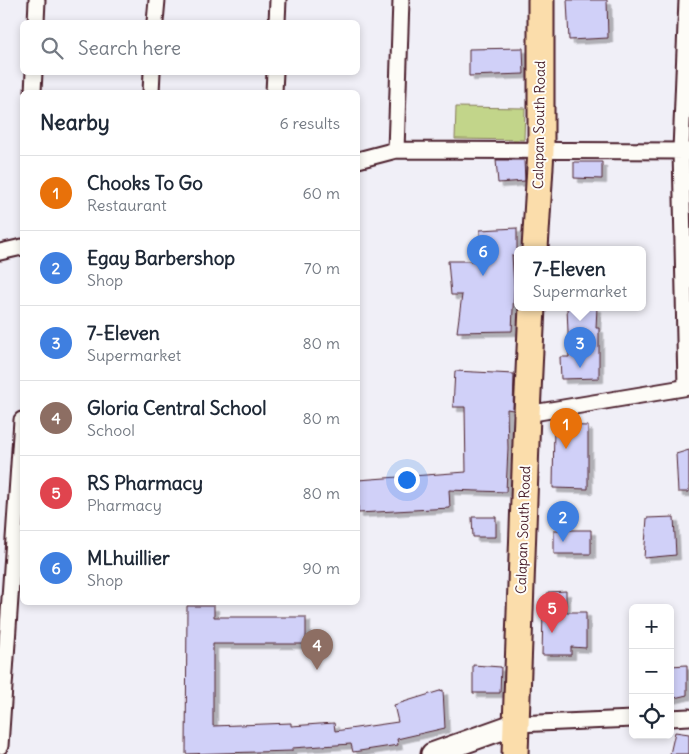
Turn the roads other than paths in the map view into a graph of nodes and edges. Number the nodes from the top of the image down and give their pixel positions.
1 (37, 0) edge
2 (156, 0) edge
3 (278, 0) edge
4 (401, 0) edge
5 (541, 0) edge
6 (687, 0) edge
7 (36, 20) edge
8 (155, 20) edge
9 (277, 20) edge
10 (34, 75) edge
11 (152, 75) edge
12 (275, 75) edge
13 (33, 90) edge
14 (151, 90) edge
15 (274, 90) edge
16 (396, 150) junction
17 (541, 150) junction
18 (685, 151) edge
19 (360, 159) edge
20 (536, 246) edge
21 (20, 247) edge
22 (0, 252) edge
23 (532, 311) edge
24 (688, 387) edge
25 (527, 414) junction
26 (20, 450) edge
27 (689, 717) edge
28 (674, 718) edge
29 (629, 719) edge
30 (516, 724) junction
31 (0, 746) edge
32 (432, 754) edge
33 (515, 754) edge

1 - 7 street
2 - 8 street
3 - 9 street
4 - 16 street
5 - 17 highway, Calapan South Road
6 - 18 street
10 - 13 street
11 - 14 street
12 - 15 street
16 - 17 street
16 - 19 street
17 - 18 street
17 - 20 highway, Calapan South Road
18 - 24 street
21 - 22 street
23 - 25 highway, Calapan South Road
24 - 25 street
25 - 30 highway, Calapan South Road
26 - 31 street
27 - 28 street
29 - 30 street
30 - 32 main road
30 - 33 highway, Calapan South Road

